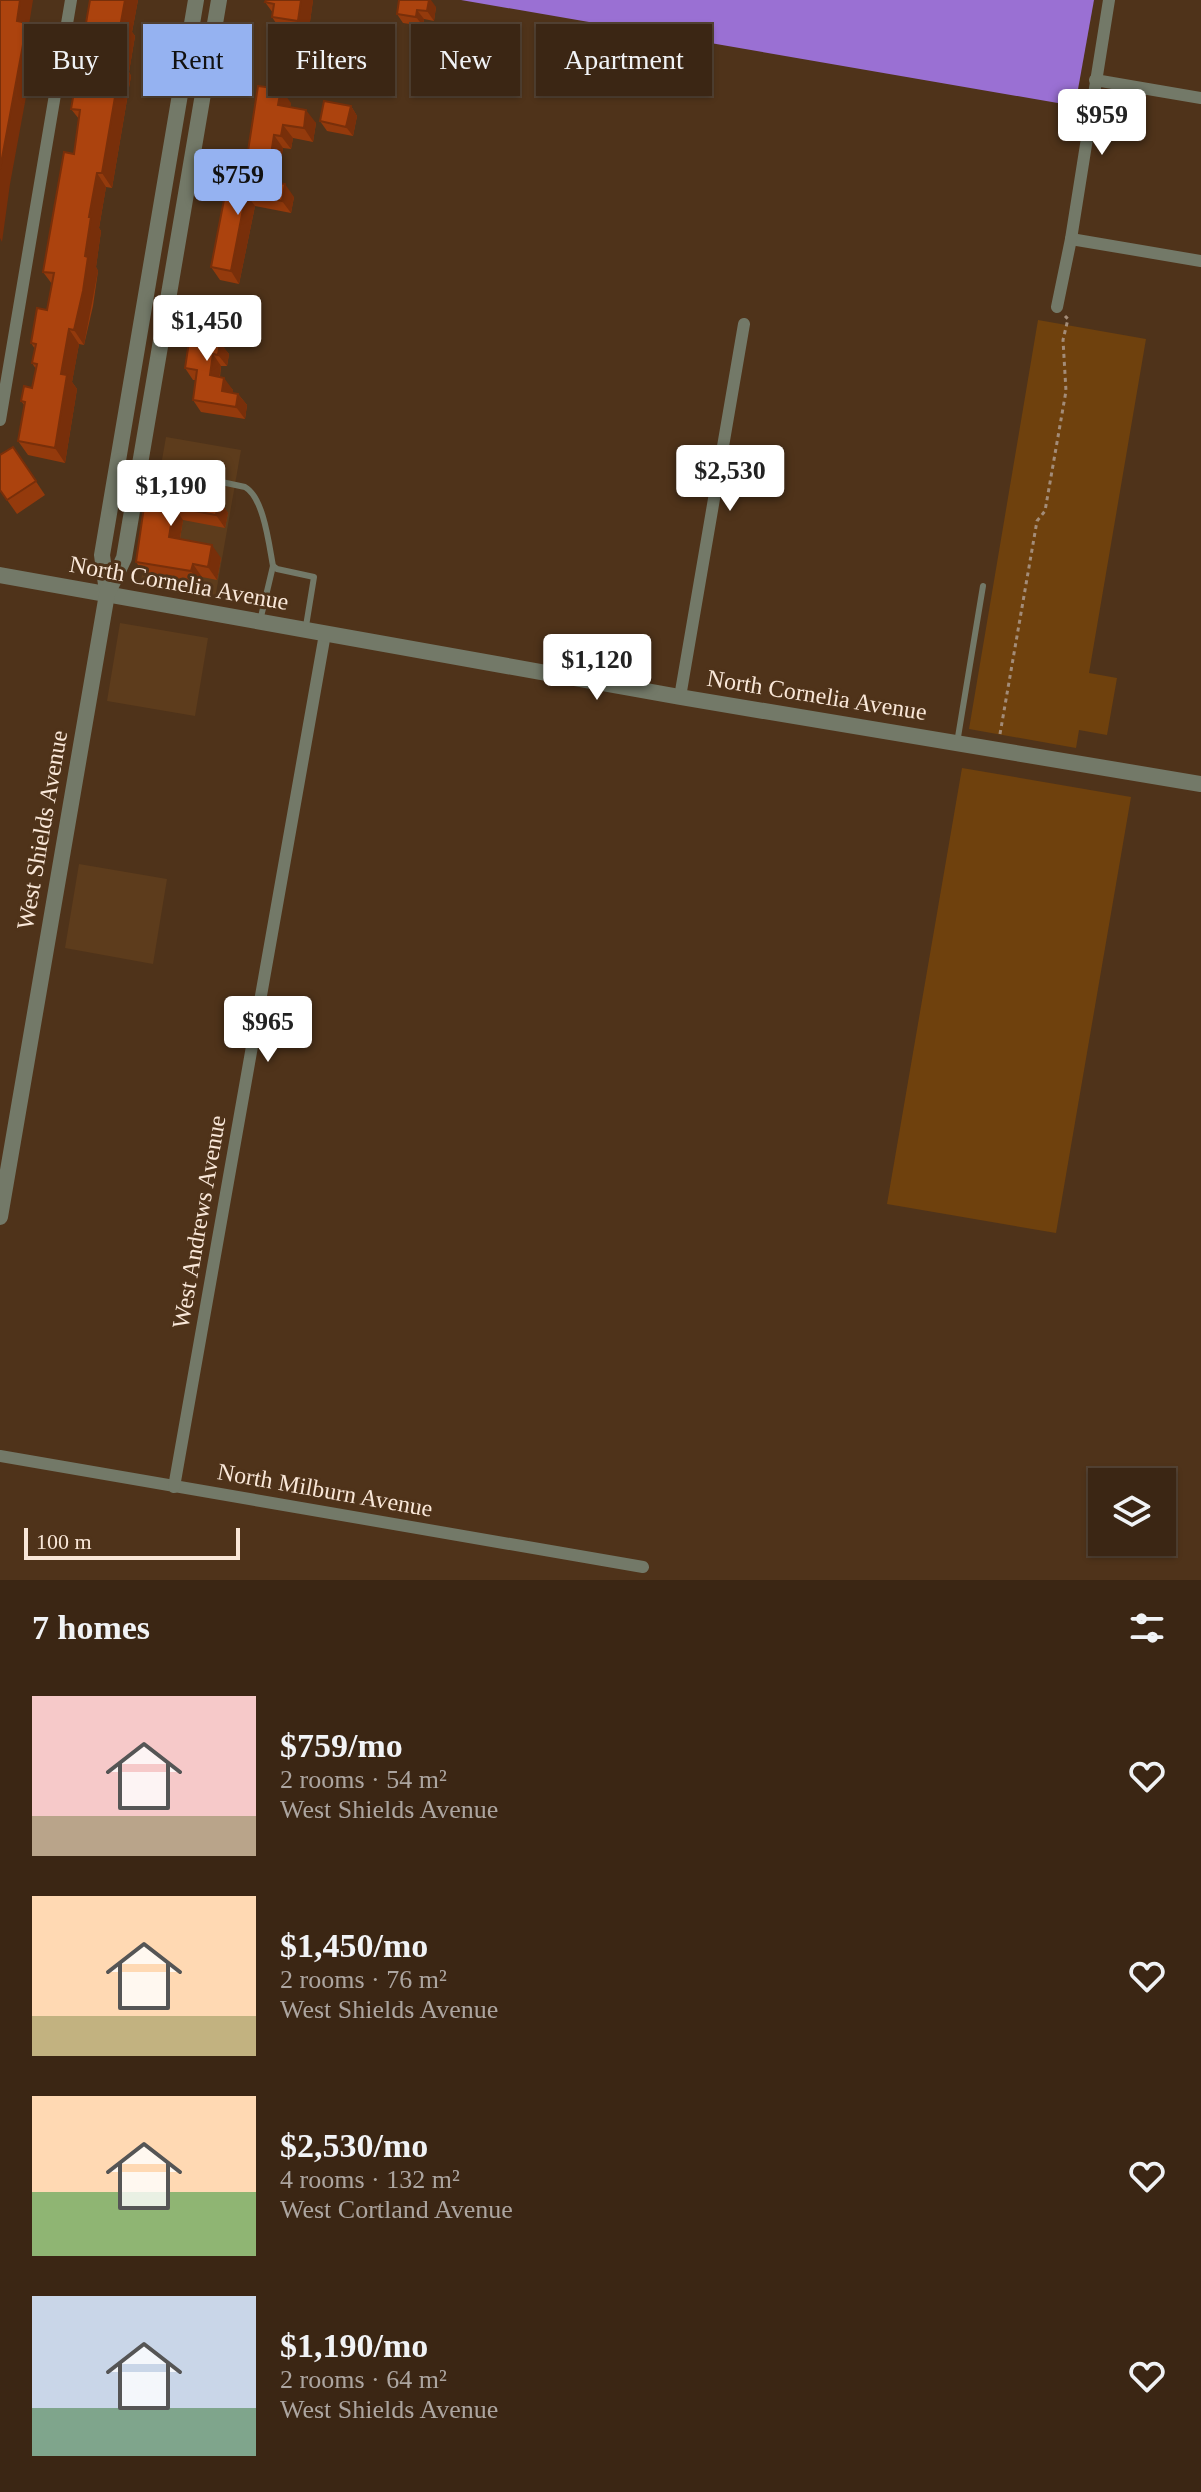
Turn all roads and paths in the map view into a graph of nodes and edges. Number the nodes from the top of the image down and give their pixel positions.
1 (71, 0) edge
2 (196, 0) edge
3 (219, 0) edge
4 (1109, 0) edge
5 (1095, 80) junction
6 (1201, 98) edge
7 (1071, 239) junction
8 (1201, 261) edge
9 (1057, 307) joint
10 (744, 324) dead end
11 (0, 420) edge
12 (139, 465) junction
13 (273, 566) junction
14 (0, 575) edge
15 (983, 586) dead end
16 (107, 594) junction
17 (260, 622) junction
18 (305, 630) junction
19 (325, 634) junction
20 (680, 697) junction
21 (957, 743) junction
22 (997, 750) junction
23 (1201, 784) edge
24 (0, 1217) edge
25 (0, 1456) edge
26 (174, 1487) junction
27 (643, 1567) dead end

1 - 11 street
2 - 16 street, West Shields Avenue
3 - 12 street, West Shields Avenue
4 - 5 street
5 - 6 street
5 - 7 street
7 - 8 street
7 - 9 street
9 - 22 path
10 - 20 street
12 - 13 lane
12 - 16 street, West Shields Avenue
13 - 17 lane
13 - 18 lane
14 - 16 street, North Cornelia Avenue
15 - 21 lane
16 - 17 street, North Cornelia Avenue
16 - 24 street, West Shields Avenue
17 - 18 street, North Cornelia Avenue
18 - 19 street, North Cornelia Avenue
19 - 20 street, North Cornelia Avenue
19 - 26 street, West Andrews Avenue
20 - 21 street, North Cornelia Avenue
21 - 22 street, North Cornelia Avenue
22 - 23 street, North Cornelia Avenue
25 - 26 street, North Milburn Avenue
26 - 27 street, North Milburn Avenue

